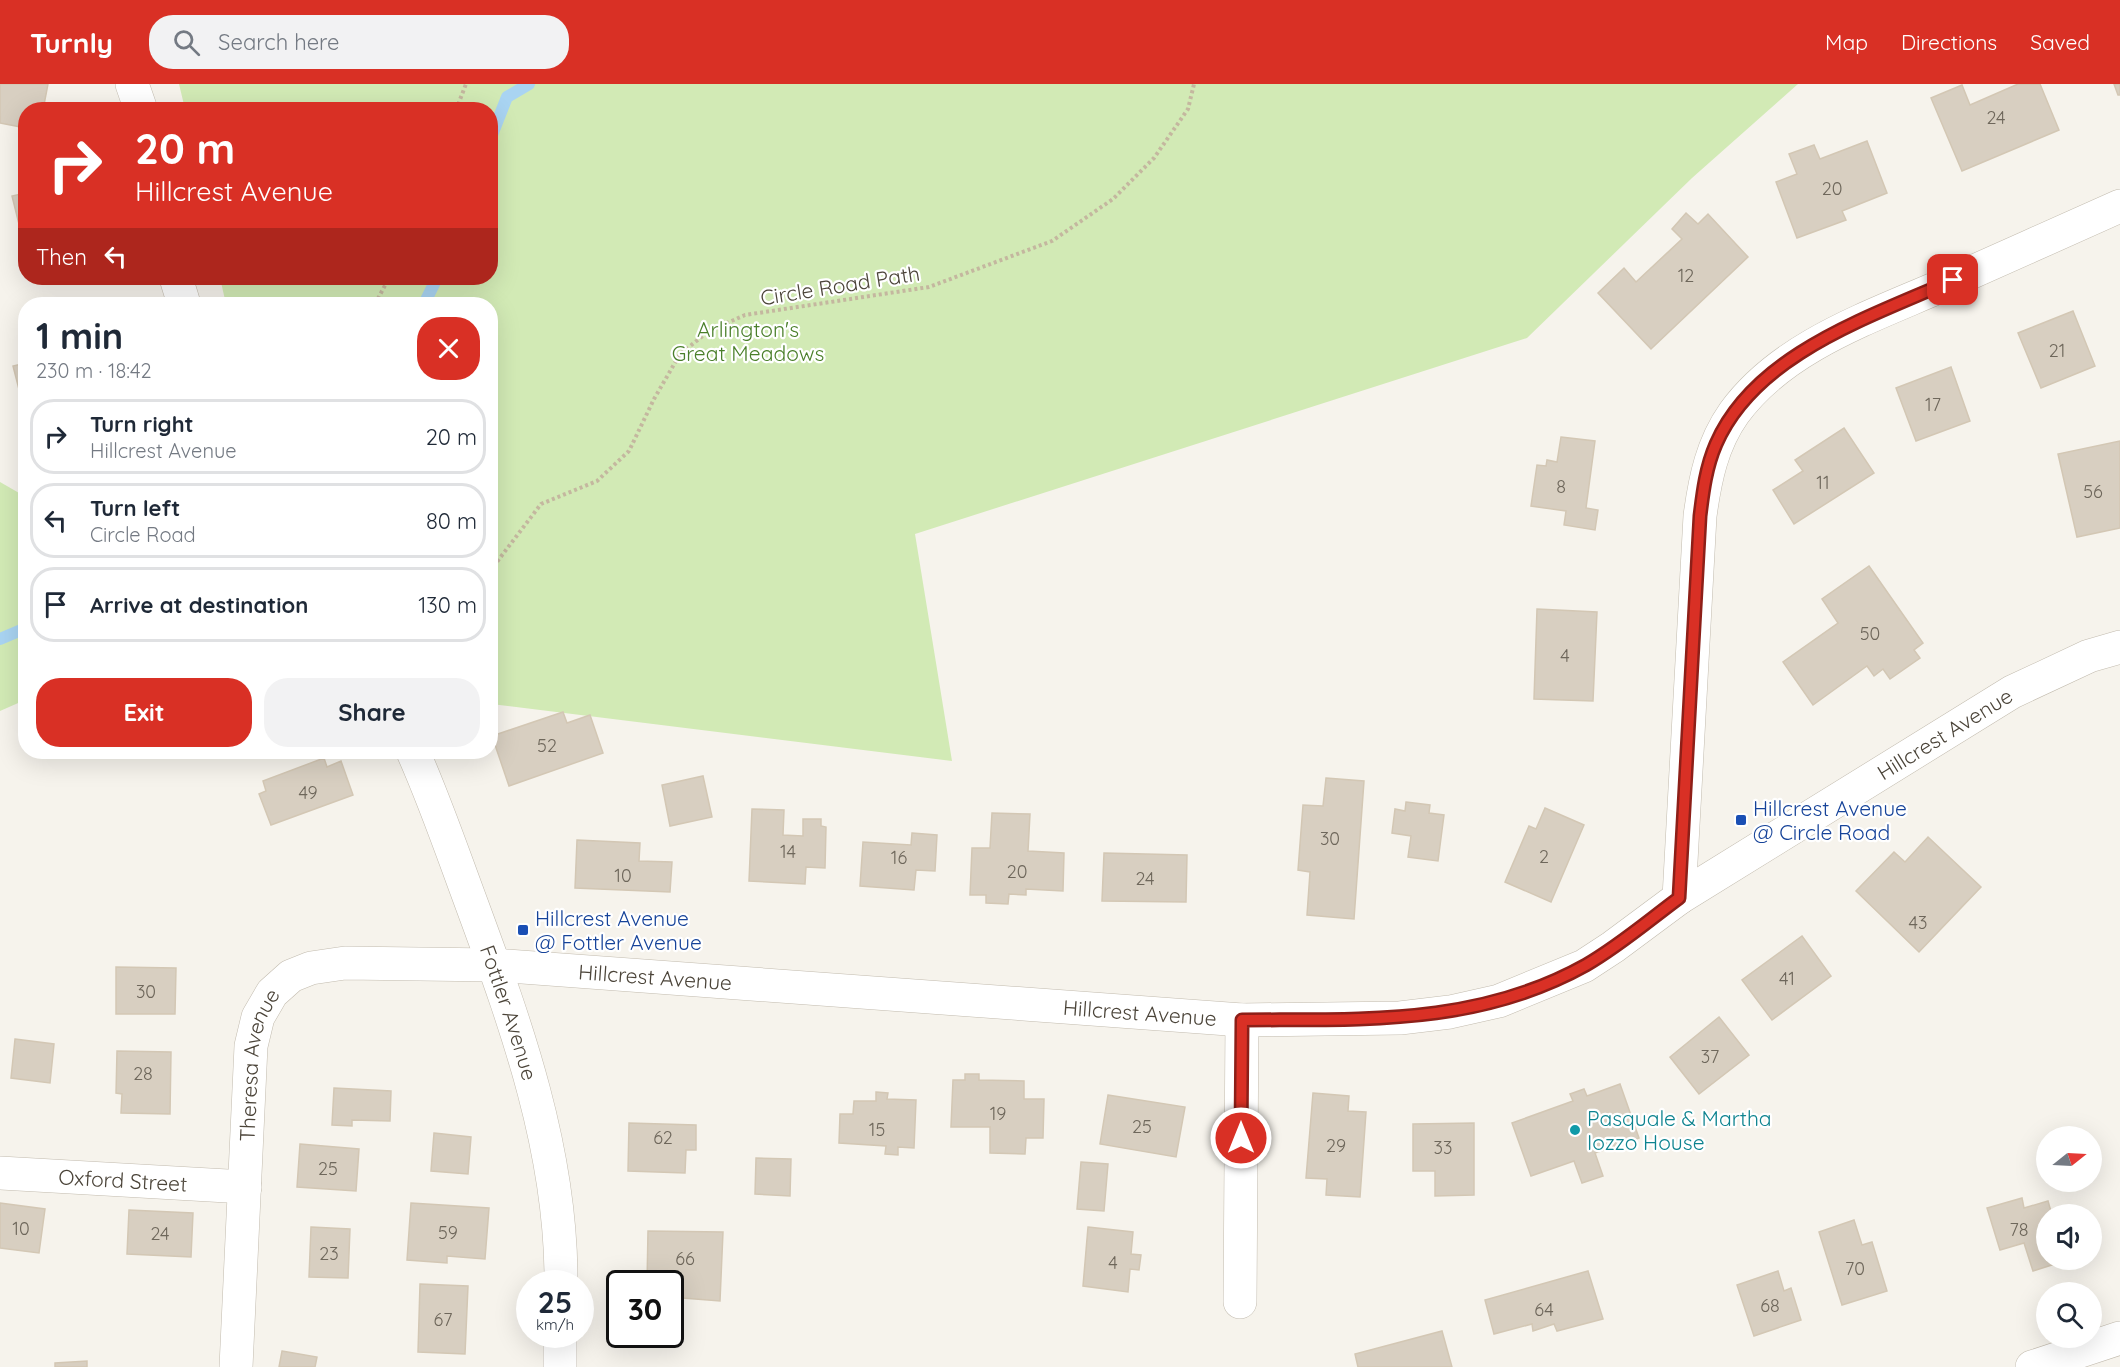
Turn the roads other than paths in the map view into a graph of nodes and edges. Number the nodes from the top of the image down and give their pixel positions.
1 (132, 84) edge
2 (138, 102) edge
3 (2120, 206) edge
4 (2120, 647) edge
5 (416, 759) edge
6 (1679, 898) junction
7 (494, 965) junction
8 (1242, 1020) junction
9 (0, 1173) edge
10 (245, 1187) junction
11 (561, 1270) edge
12 (1240, 1302) dead end
13 (2120, 1338) edge
14 (560, 1348) edge
15 (236, 1367) edge
16 (560, 1367) edge
17 (2031, 1367) edge

1 - 2 street
3 - 6 street
4 - 6 street, Hillcrest Avenue
5 - 7 street, Fottler Avenue
6 - 8 street, Hillcrest Avenue
7 - 8 street, Hillcrest Avenue
7 - 10 street, Theresa Avenue
7 - 11 street, Fottler Avenue
8 - 12 street
9 - 10 street, Oxford Street
10 - 15 street, Theresa Avenue
13 - 17 street
14 - 16 street

